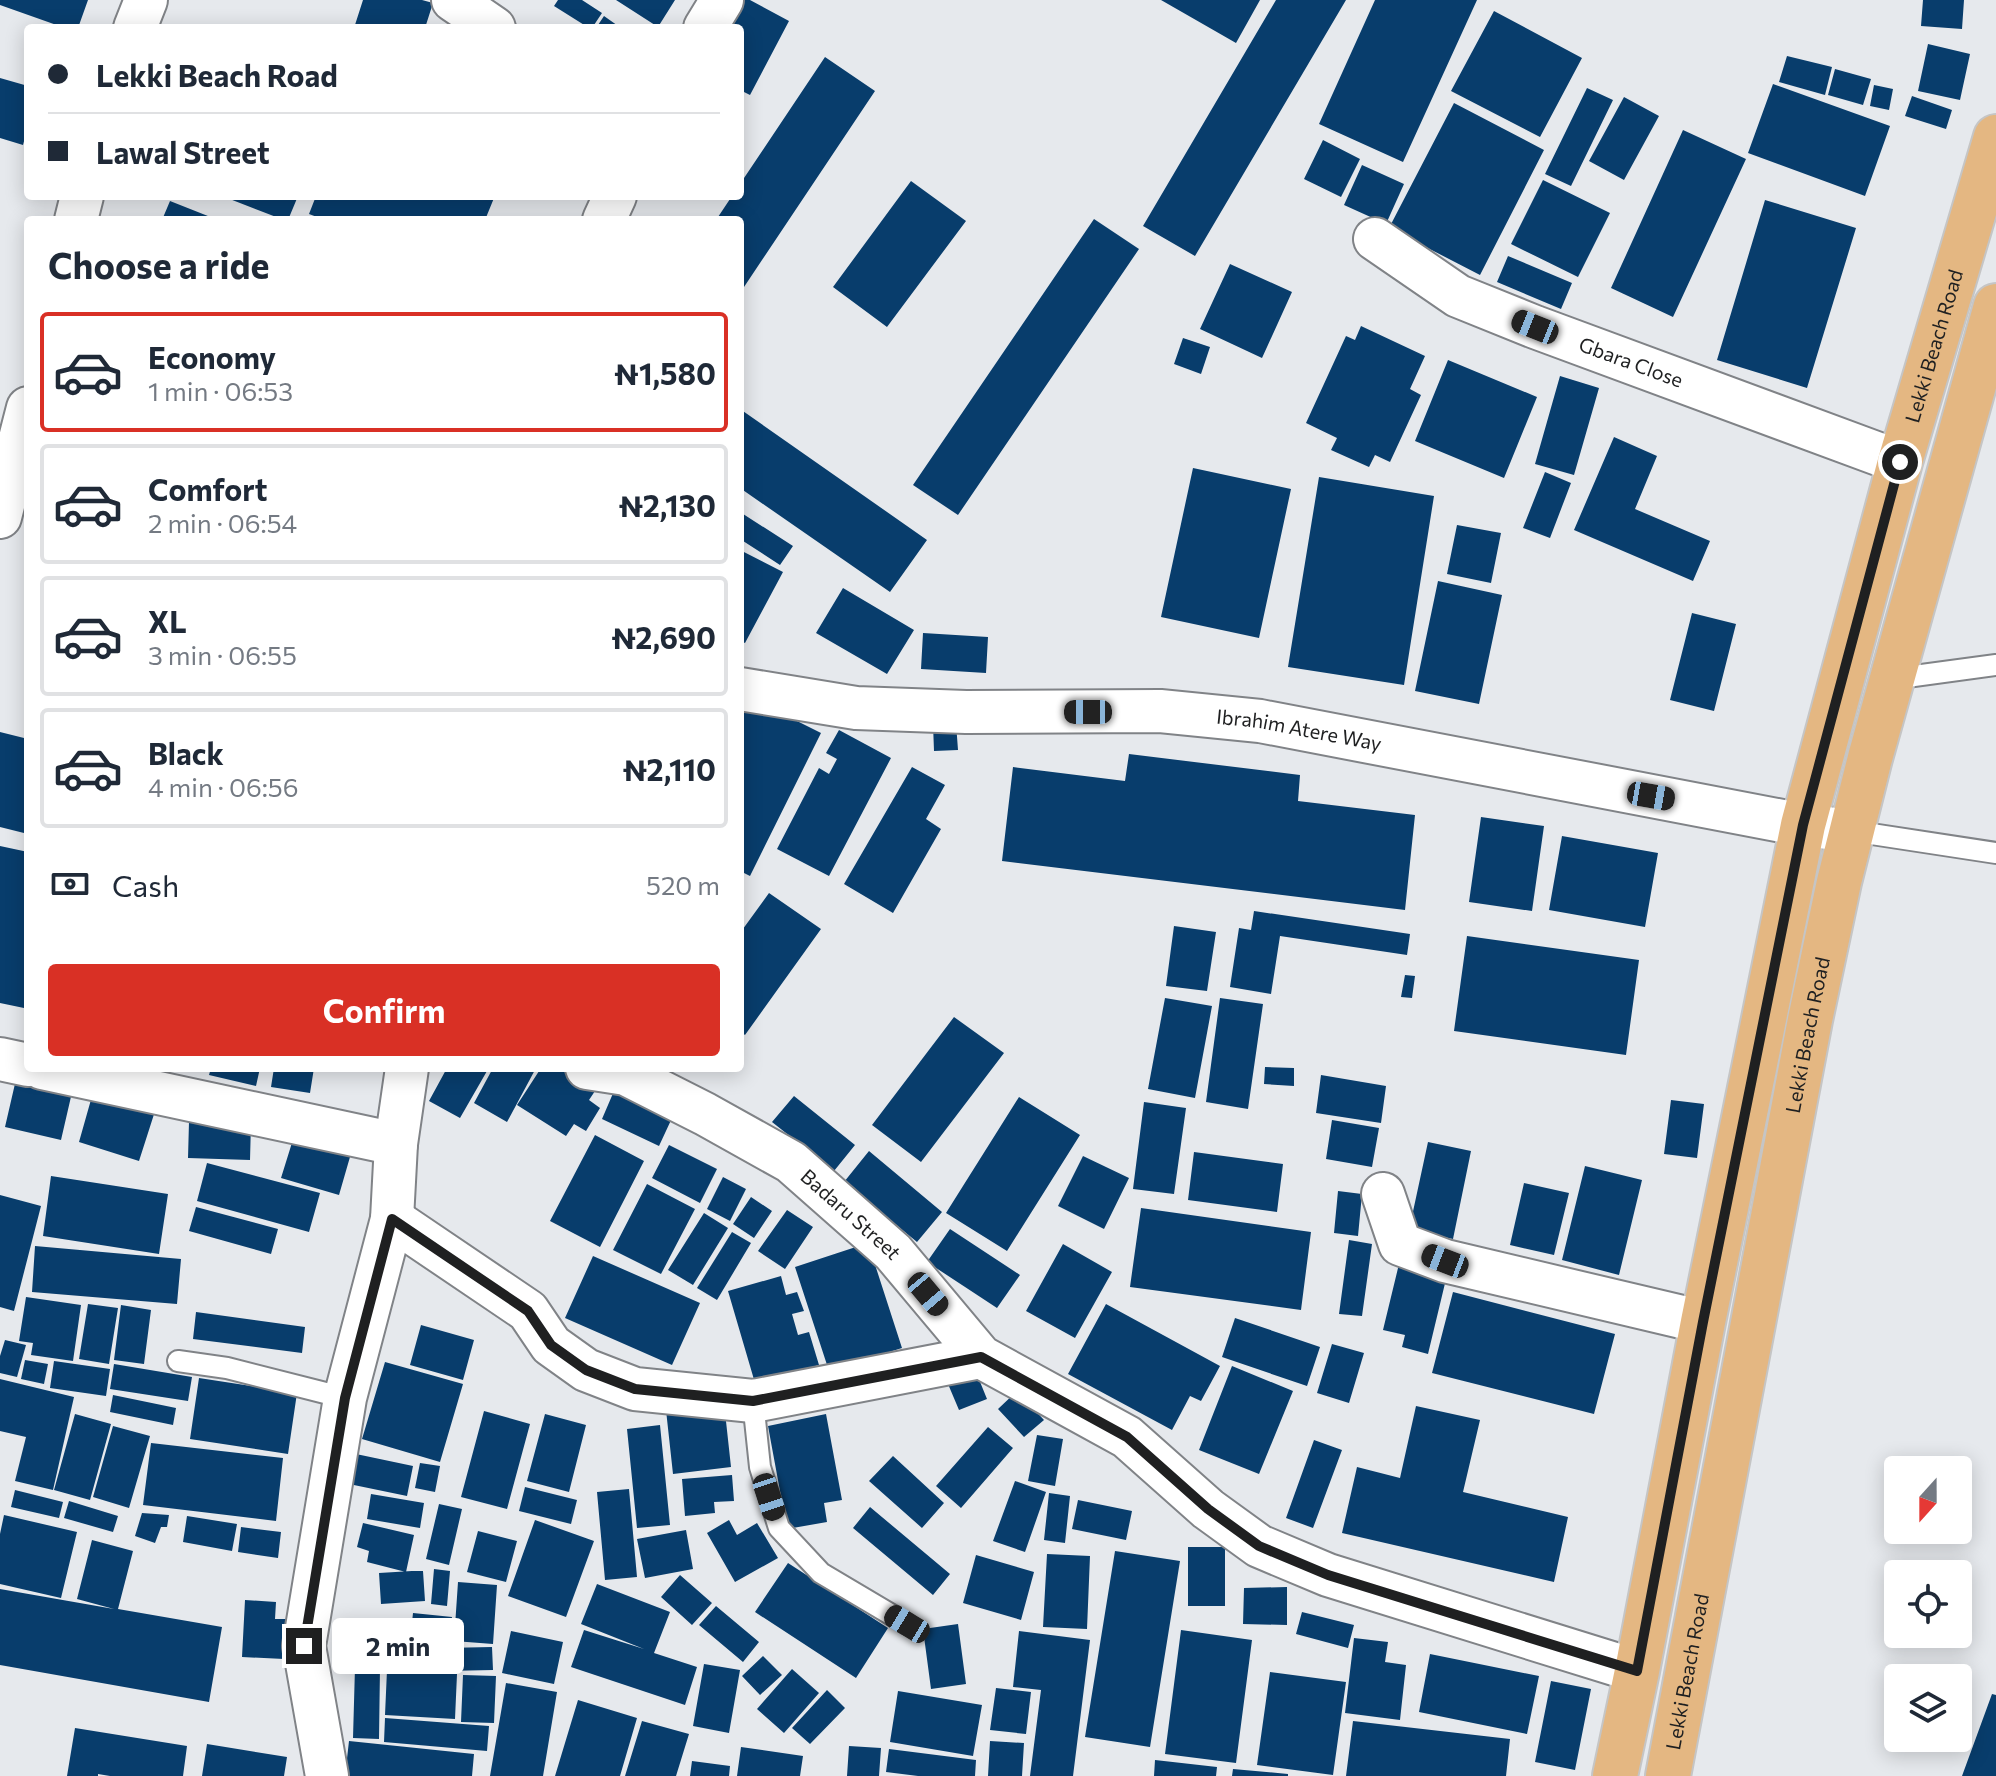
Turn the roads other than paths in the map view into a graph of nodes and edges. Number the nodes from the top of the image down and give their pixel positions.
1 (146, 0) edge
2 (453, 0) edge
3 (722, 0) edge
4 (137, 24) edge
5 (488, 24) edge
6 (707, 24) edge
7 (1996, 137) edge
8 (1375, 239) dead end
9 (1996, 306) edge
10 (24, 424) edge
11 (1900, 462) junction
12 (0, 517) edge
13 (1996, 665) edge
14 (1892, 679) junction
15 (744, 690) edge
16 (1803, 825) junction
17 (1852, 831) junction
18 (1996, 853) edge
19 (0, 1059) edge
20 (24, 1064) edge
21 (61, 1072) edge
22 (406, 1072) edge
23 (613, 1072) edge
24 (396, 1144) junction
25 (1383, 1194) dead end
26 (392, 1219) junction
27 (1703, 1322) junction
28 (981, 1357) junction
29 (178, 1361) dead end
30 (345, 1398) junction
31 (753, 1401) junction
32 (907, 1624) dead end
33 (1637, 1671) junction
34 (327, 1776) edge
35 (1615, 1776) edge
36 (1668, 1776) edge

1 - 4 street
2 - 5 street
3 - 6 street
7 - 11 main road, Lekki Beach Road
8 - 11 street, Gbara Close
9 - 14 main road, Lekki Beach Road
10 - 12 street
11 - 16 main road, Lekki Beach Road
13 - 14 lane
14 - 17 main road, Lekki Beach Road
15 - 16 street, Ibrahim Atere Way
16 - 17 street, Ibrahim Atere Way
16 - 27 main road, Lekki Beach Road
17 - 18 lane
17 - 36 main road, Lekki Beach Road
19 - 20 street
21 - 24 street
22 - 24 street
23 - 28 street, Badaru Street
24 - 26 street
25 - 27 street
26 - 30 street
26 - 31 street
27 - 33 main road, Lekki Beach Road
28 - 31 street
28 - 33 street, Badaru Street
29 - 30 lane
30 - 34 street
31 - 32 lane
33 - 35 main road, Lekki Beach Road

